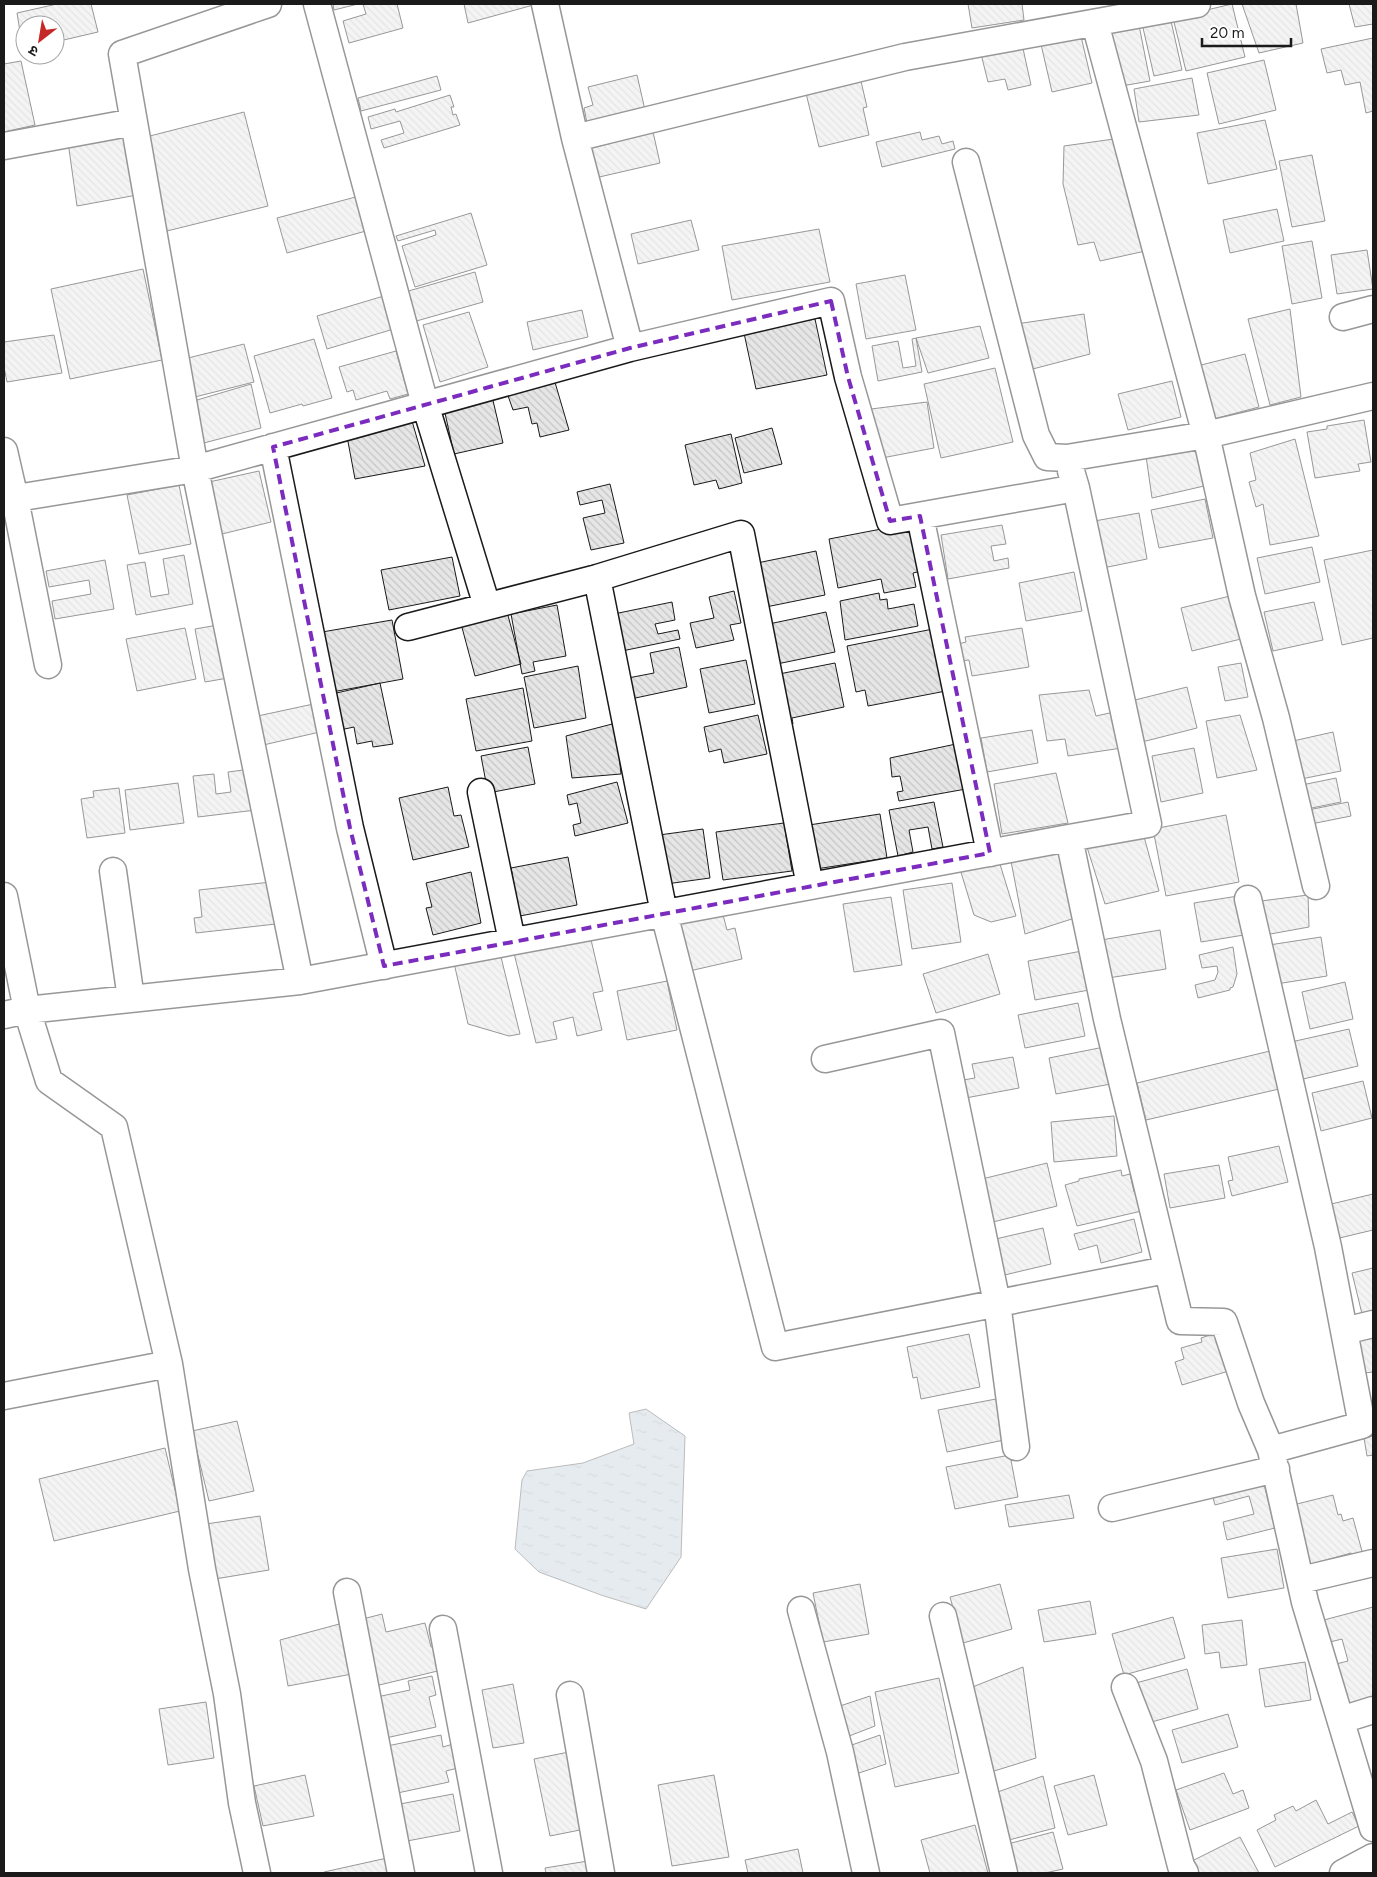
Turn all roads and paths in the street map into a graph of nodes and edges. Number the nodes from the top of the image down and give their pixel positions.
1 (268, 4) edge
2 (317, 4) edge
3 (545, 4) edge
4 (1197, 4) edge
5 (1095, 23) junction
6 (134, 122) junction
7 (575, 138) junction
8 (4, 146) edge
9 (966, 162) dead end
10 (1373, 309) edge
11 (1343, 317) dead end
12 (630, 348) junction
13 (1373, 396) edge
14 (425, 404) junction
15 (1206, 435) junction
16 (272, 447) junction
17 (4, 451) edge
18 (1067, 458) junction
19 (195, 469) junction
20 (1076, 488) junction
21 (10, 500) edge
22 (920, 516) junction
23 (597, 578) junction
24 (487, 606) junction
25 (408, 627) dead end
26 (48, 665) dead end
27 (481, 792) dead end
28 (1069, 838) junction
29 (990, 853) junction
30 (113, 871) dead end
31 (810, 886) junction
32 (1316, 886) dead end
33 (4, 896) edge
34 (1248, 900) dead end
35 (664, 913) junction
36 (512, 941) junction
37 (384, 966) junction
38 (300, 981) junction
39 (131, 999) junction
40 (15, 1013) edge
41 (825, 1059) dead end
42 (1166, 1270) junction
43 (997, 1303) junction
44 (1373, 1324) edge
45 (1344, 1331) junction
46 (169, 1364) junction
47 (4, 1396) edge
48 (1016, 1447) dead end
49 (1273, 1459) junction
50 (1112, 1508) dead end
51 (1373, 1563) edge
52 (1301, 1580) junction
53 (347, 1592) dead end
54 (801, 1610) dead end
55 (943, 1616) dead end
56 (443, 1629) dead end
57 (1125, 1687) dead end
58 (570, 1695) dead end
59 (1373, 1710) edge
60 (1341, 1720) junction
61 (1373, 1828) edge
62 (1373, 1858) edge
63 (256, 1873) edge
64 (401, 1873) edge
65 (489, 1873) edge
66 (601, 1873) edge
67 (866, 1873) edge
68 (1004, 1873) edge
69 (1185, 1873) edge
70 (1343, 1873) edge

1 - 6 street
2 - 14 street
3 - 7 street
4 - 5 street
5 - 7 street
5 - 15 street
6 - 8 street
6 - 19 street
7 - 12 street
9 - 18 street
10 - 11 street
12 - 14 street
12 - 22 street
13 - 15 street
14 - 16 street
14 - 24 street
15 - 18 street
15 - 32 street
16 - 19 street
16 - 37 street
17 - 21 street
18 - 20 street
19 - 21 street
19 - 38 street
20 - 22 street
20 - 28 street
21 - 26 street
22 - 29 street
23 - 24 street
23 - 31 street
23 - 35 street
24 - 25 street
27 - 36 street
28 - 29 street
28 - 42 street
29 - 31 street
30 - 39 street
31 - 35 street
33 - 40 street
34 - 45 street
35 - 36 street
35 - 43 street
36 - 37 street
37 - 38 street
38 - 39 street
39 - 40 street
40 - 46 street
41 - 43 street
42 - 43 street
42 - 49 street
43 - 48 street
44 - 45 street
45 - 49 street
46 - 47 street
46 - 63 street
49 - 50 street
49 - 52 street
51 - 52 street
52 - 60 street
53 - 64 street
54 - 67 street
55 - 68 street
56 - 65 street
57 - 69 street
58 - 66 street
59 - 60 street
60 - 61 street
62 - 70 street

